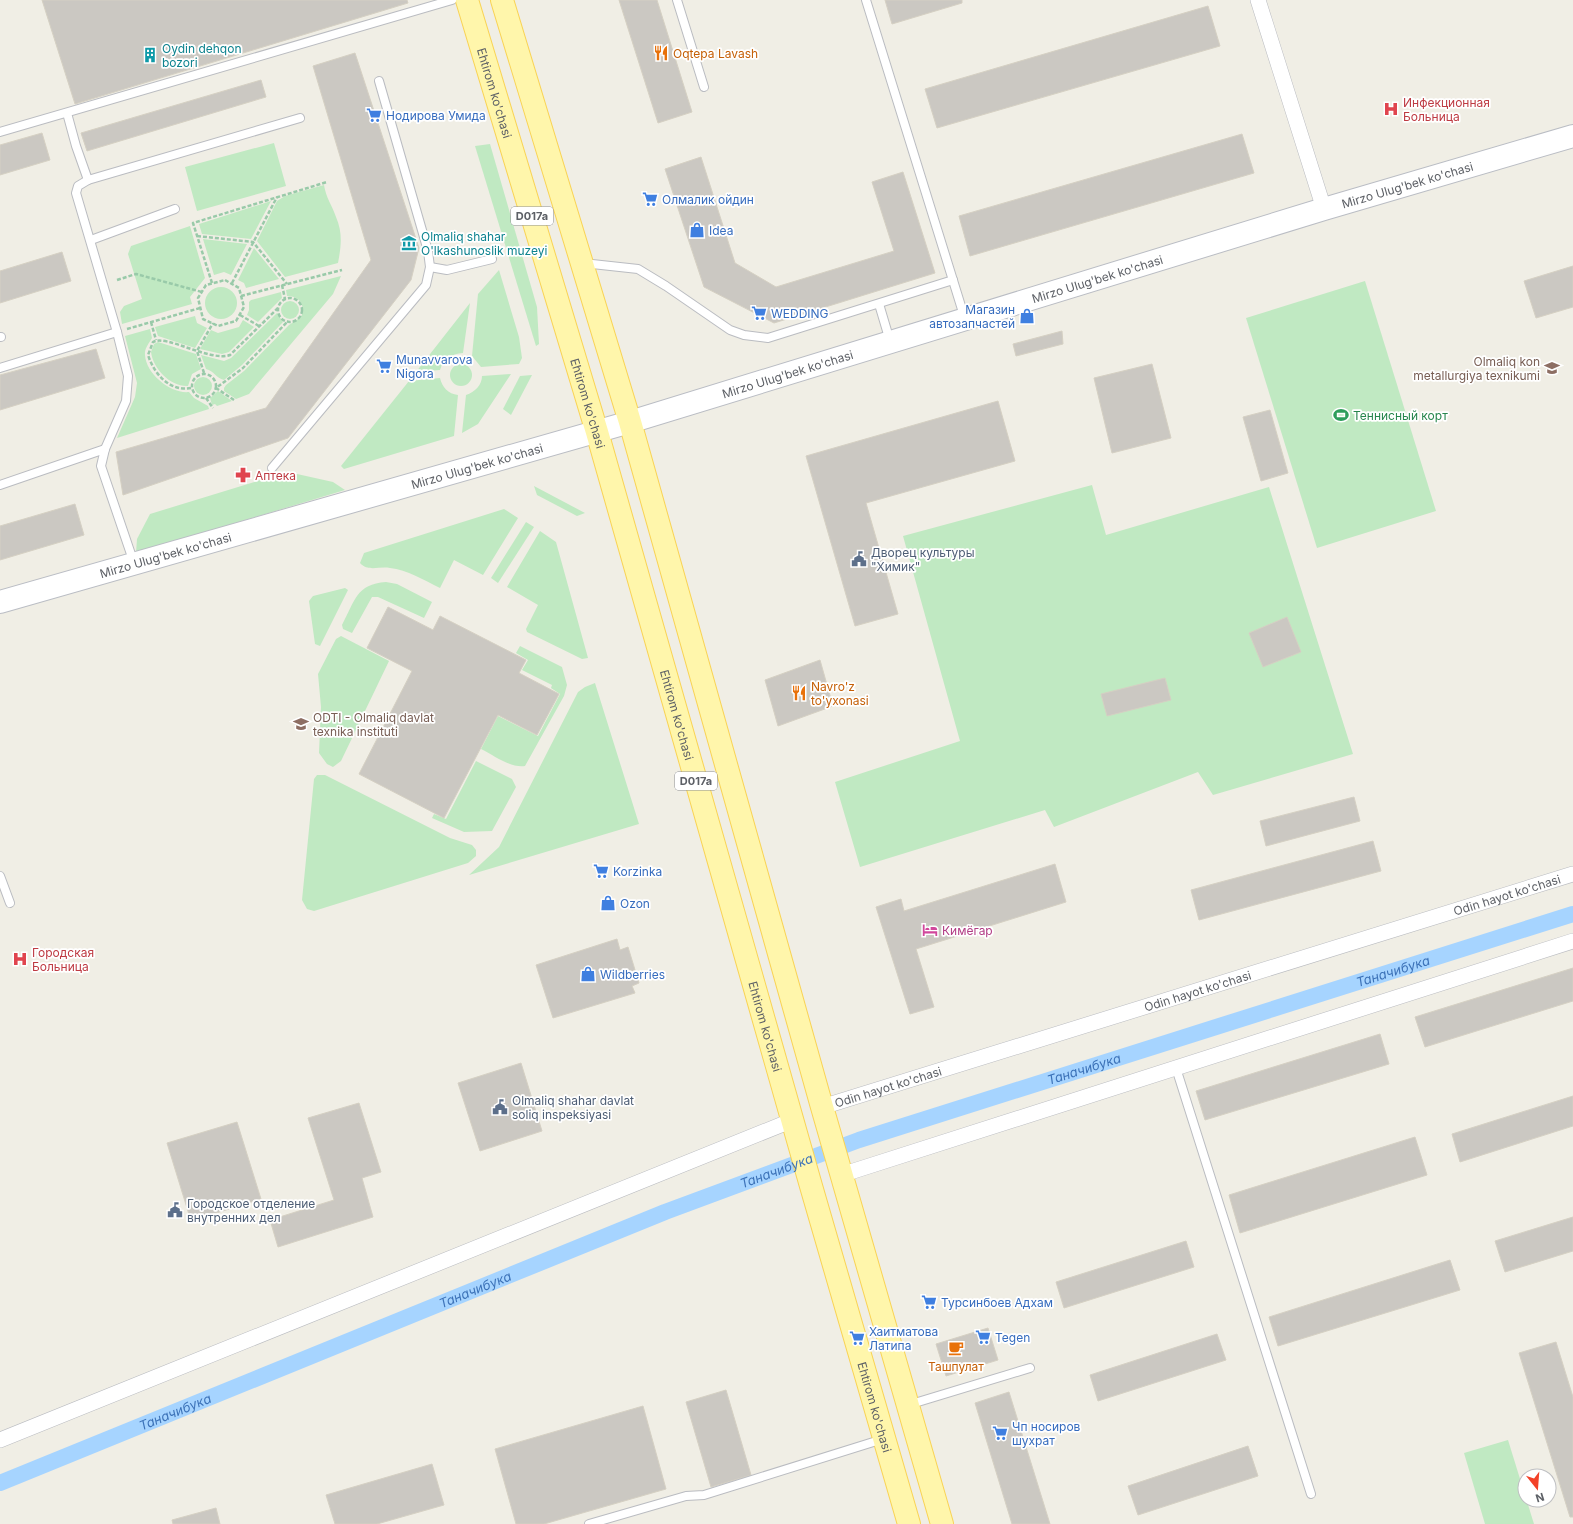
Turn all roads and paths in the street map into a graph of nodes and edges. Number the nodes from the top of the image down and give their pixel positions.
1 (452, 0) edge
2 (467, 0) edge
3 (502, 0) edge
4 (677, 0) edge
5 (866, 0) edge
6 (1258, 0) edge
7 (379, 80) dead end
8 (704, 87) dead end
9 (67, 113) junction
10 (300, 118) dead end
11 (0, 132) edge
12 (1573, 136) edge
13 (88, 180) junction
14 (327, 182) dead end
15 (277, 196) junction
16 (175, 209) dead end
17 (1324, 209) junction
18 (197, 236) junction
19 (91, 240) junction
20 (253, 242) junction
21 (492, 259) dead end
22 (582, 263) junction
23 (430, 267) junction
24 (342, 270) dead end
25 (117, 280) dead end
26 (953, 280) junction
27 (212, 283) junction
28 (232, 283) junction
29 (287, 284) junction
30 (282, 286) junction
31 (202, 292) junction
32 (241, 296) junction
33 (285, 299) junction
34 (878, 304) junction
35 (200, 308) junction
36 (278, 308) junction
37 (240, 315) junction
38 (965, 320) junction
39 (288, 321) junction
40 (150, 322) junction
41 (213, 324) junction
42 (259, 326) junction
43 (117, 332) junction
44 (156, 340) junction
45 (890, 342) junction
46 (197, 351) junction
47 (0, 368) edge
48 (204, 373) junction
49 (191, 388) junction
50 (216, 388) junction
51 (206, 398) junction
52 (234, 400) dead end
53 (212, 408) dead end
54 (630, 422) junction
55 (597, 432) junction
56 (106, 449) junction
57 (272, 468) dead end
58 (0, 485) edge
59 (134, 564) junction
60 (0, 602) edge
61 (1573, 874) edge
62 (0, 876) edge
63 (10, 903) dead end
64 (1573, 941) edge
65 (1176, 1068) junction
66 (822, 1107) junction
67 (794, 1125) junction
68 (841, 1175) junction
69 (1030, 1368) dead end
70 (908, 1405) junction
71 (884, 1439) junction
72 (0, 1440) edge
73 (1311, 1494) dead end
74 (589, 1524) edge
75 (909, 1524) edge
76 (942, 1524) edge

1 - 9 lane
2 - 55 main road, Ehtirom ko'chasi / D017a
3 - 22 main road, D017a
4 - 8 lane
5 - 26 lane
6 - 17 street
7 - 23 lane
9 - 11 lane
9 - 13 lane
10 - 13 lane
12 - 17 main road, Mirzo Ulug'bek ko'chasi
13 - 19 lane
14 - 15 path
15 - 18 path
15 - 20 path
16 - 19 lane
17 - 38 main road, Mirzo Ulug'bek ko'chasi
18 - 20 path
18 - 27 path
19 - 43 lane
20 - 28 path
20 - 29 path
21 - 23 lane
22 - 34 lane
22 - 54 main road, D017a
23 - 57 lane
24 - 29 path
25 - 31 path
26 - 34 lane
26 - 38 lane
27 - 28 path
27 - 31 path
28 - 32 path
29 - 30 path
30 - 32 path
30 - 33 path
31 - 35 path
32 - 37 path
33 - 36 path
33 - 39 path
34 - 45 lane
35 - 40 path
35 - 41 path
36 - 39 path
36 - 42 path
37 - 41 path
37 - 42 path
38 - 45 main road, Mirzo Ulug'bek ko'chasi
39 - 50 path
40 - 43 path
40 - 44 path
41 - 46 path
42 - 46 path
43 - 47 lane
43 - 56 lane
44 - 46 path
44 - 49 path
45 - 54 main road, Mirzo Ulug'bek ko'chasi
46 - 48 path
48 - 49 path
48 - 50 path
49 - 51 path
50 - 51 path
50 - 52 path
51 - 53 path
54 - 55 main road, Mirzo Ulug'bek ko'chasi
54 - 66 main road, D017a
55 - 59 main road, Mirzo Ulug'bek ko'chasi
55 - 67 main road, Ehtirom ko'chasi / D017a
56 - 58 lane
56 - 59 lane
59 - 60 main road, Mirzo Ulug'bek ko'chasi
61 - 66 street, Odin hayot ko'chasi
62 - 63 lane
64 - 65 street
65 - 68 street
65 - 73 lane
66 - 68 main road, D017a
67 - 71 main road, Ehtirom ko'chasi / D017a
67 - 72 street
68 - 70 main road, D017a
69 - 70 lane
70 - 76 main road, D017a
71 - 74 lane
71 - 75 main road, Ehtirom ko'chasi / D017a

